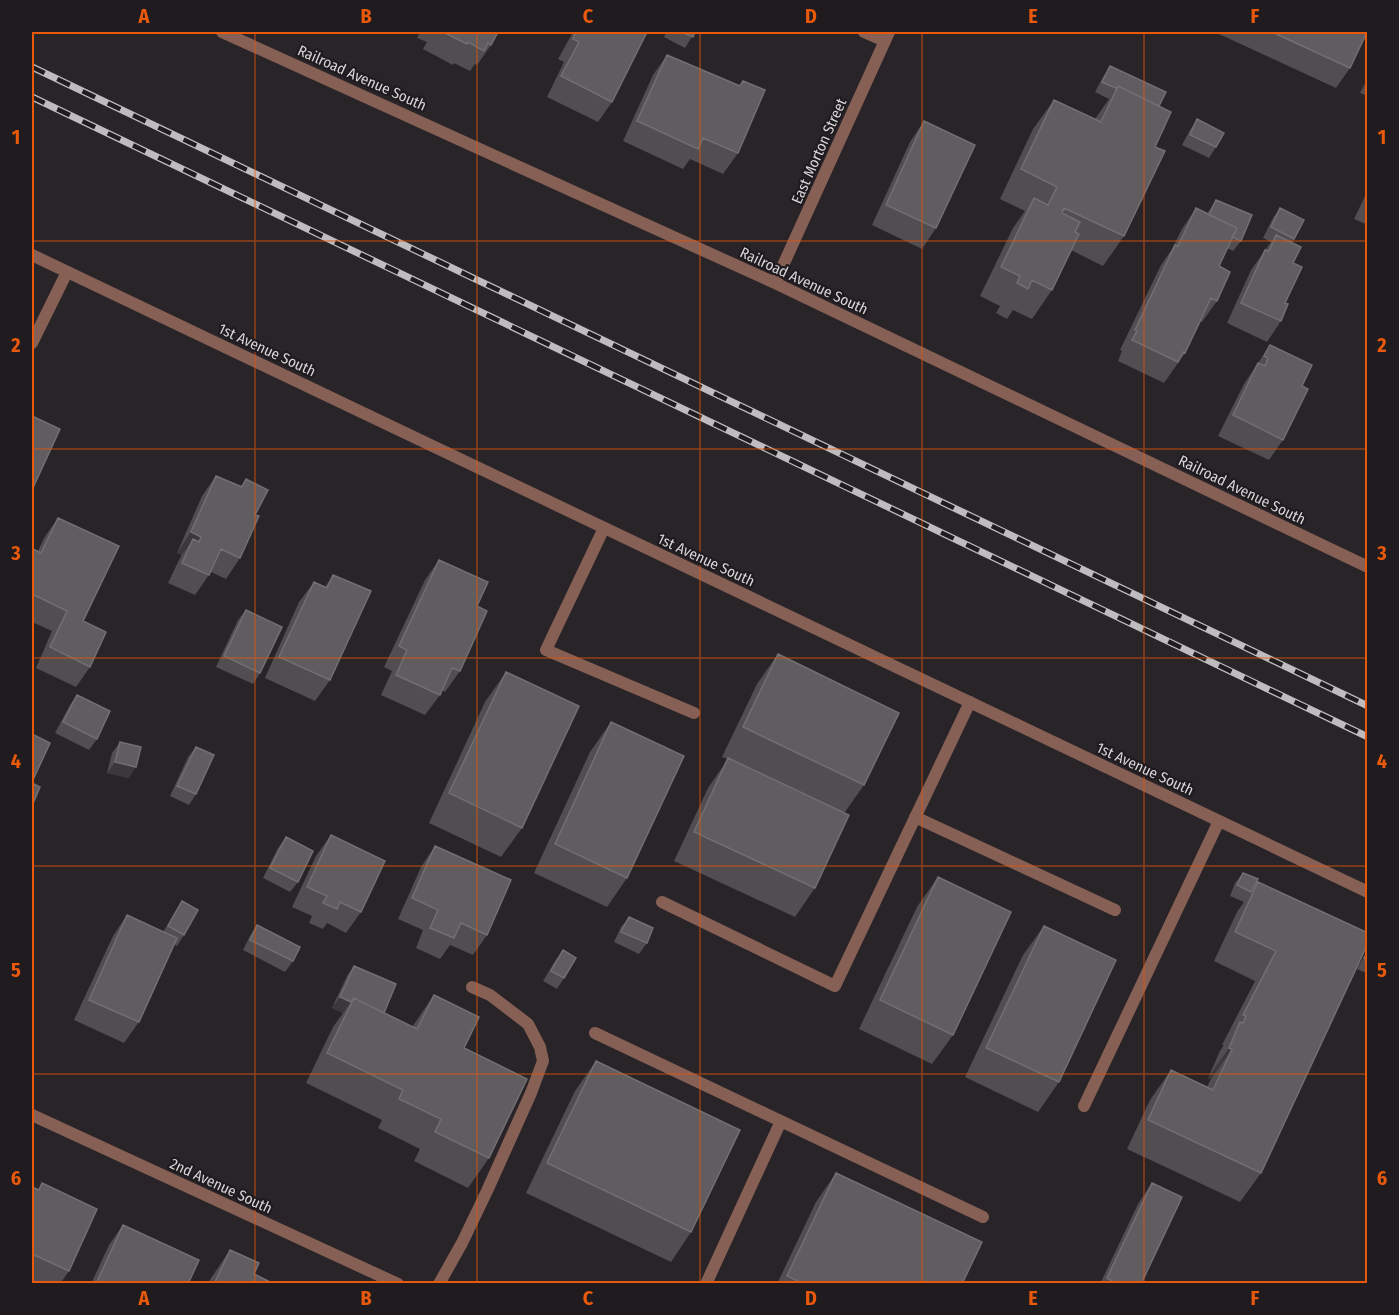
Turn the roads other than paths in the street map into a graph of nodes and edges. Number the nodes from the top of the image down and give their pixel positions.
1 (222, 32) edge
2 (864, 32) edge
3 (887, 36) edge
4 (32, 255) edge
5 (67, 272) junction
6 (775, 283) junction
7 (32, 343) edge
8 (604, 528) junction
9 (1368, 567) edge
10 (970, 702) junction
11 (694, 713) dead end
12 (915, 817) junction
13 (1219, 821) junction
14 (1368, 892) edge
15 (663, 902) dead end
16 (1114, 910) dead end
17 (472, 987) dead end
18 (595, 1033) dead end
19 (1084, 1106) dead end
20 (32, 1115) edge
21 (781, 1121) junction
22 (983, 1217) dead end
23 (398, 1284) edge
24 (439, 1284) edge
25 (706, 1284) edge

1 - 6 street, Railroad Avenue South
2 - 3 street
3 - 6 street, East Morton Street
4 - 5 street, 1st Avenue South
5 - 7 street
5 - 8 street, 1st Avenue South
6 - 9 street, Railroad Avenue South
8 - 10 street, 1st Avenue South
8 - 11 street
10 - 12 street
10 - 13 street, 1st Avenue South
12 - 15 street
12 - 16 street
13 - 14 street, 1st Avenue South
13 - 19 street
17 - 24 street
18 - 21 street
20 - 23 street, 2nd Avenue South
21 - 22 street
21 - 25 street

